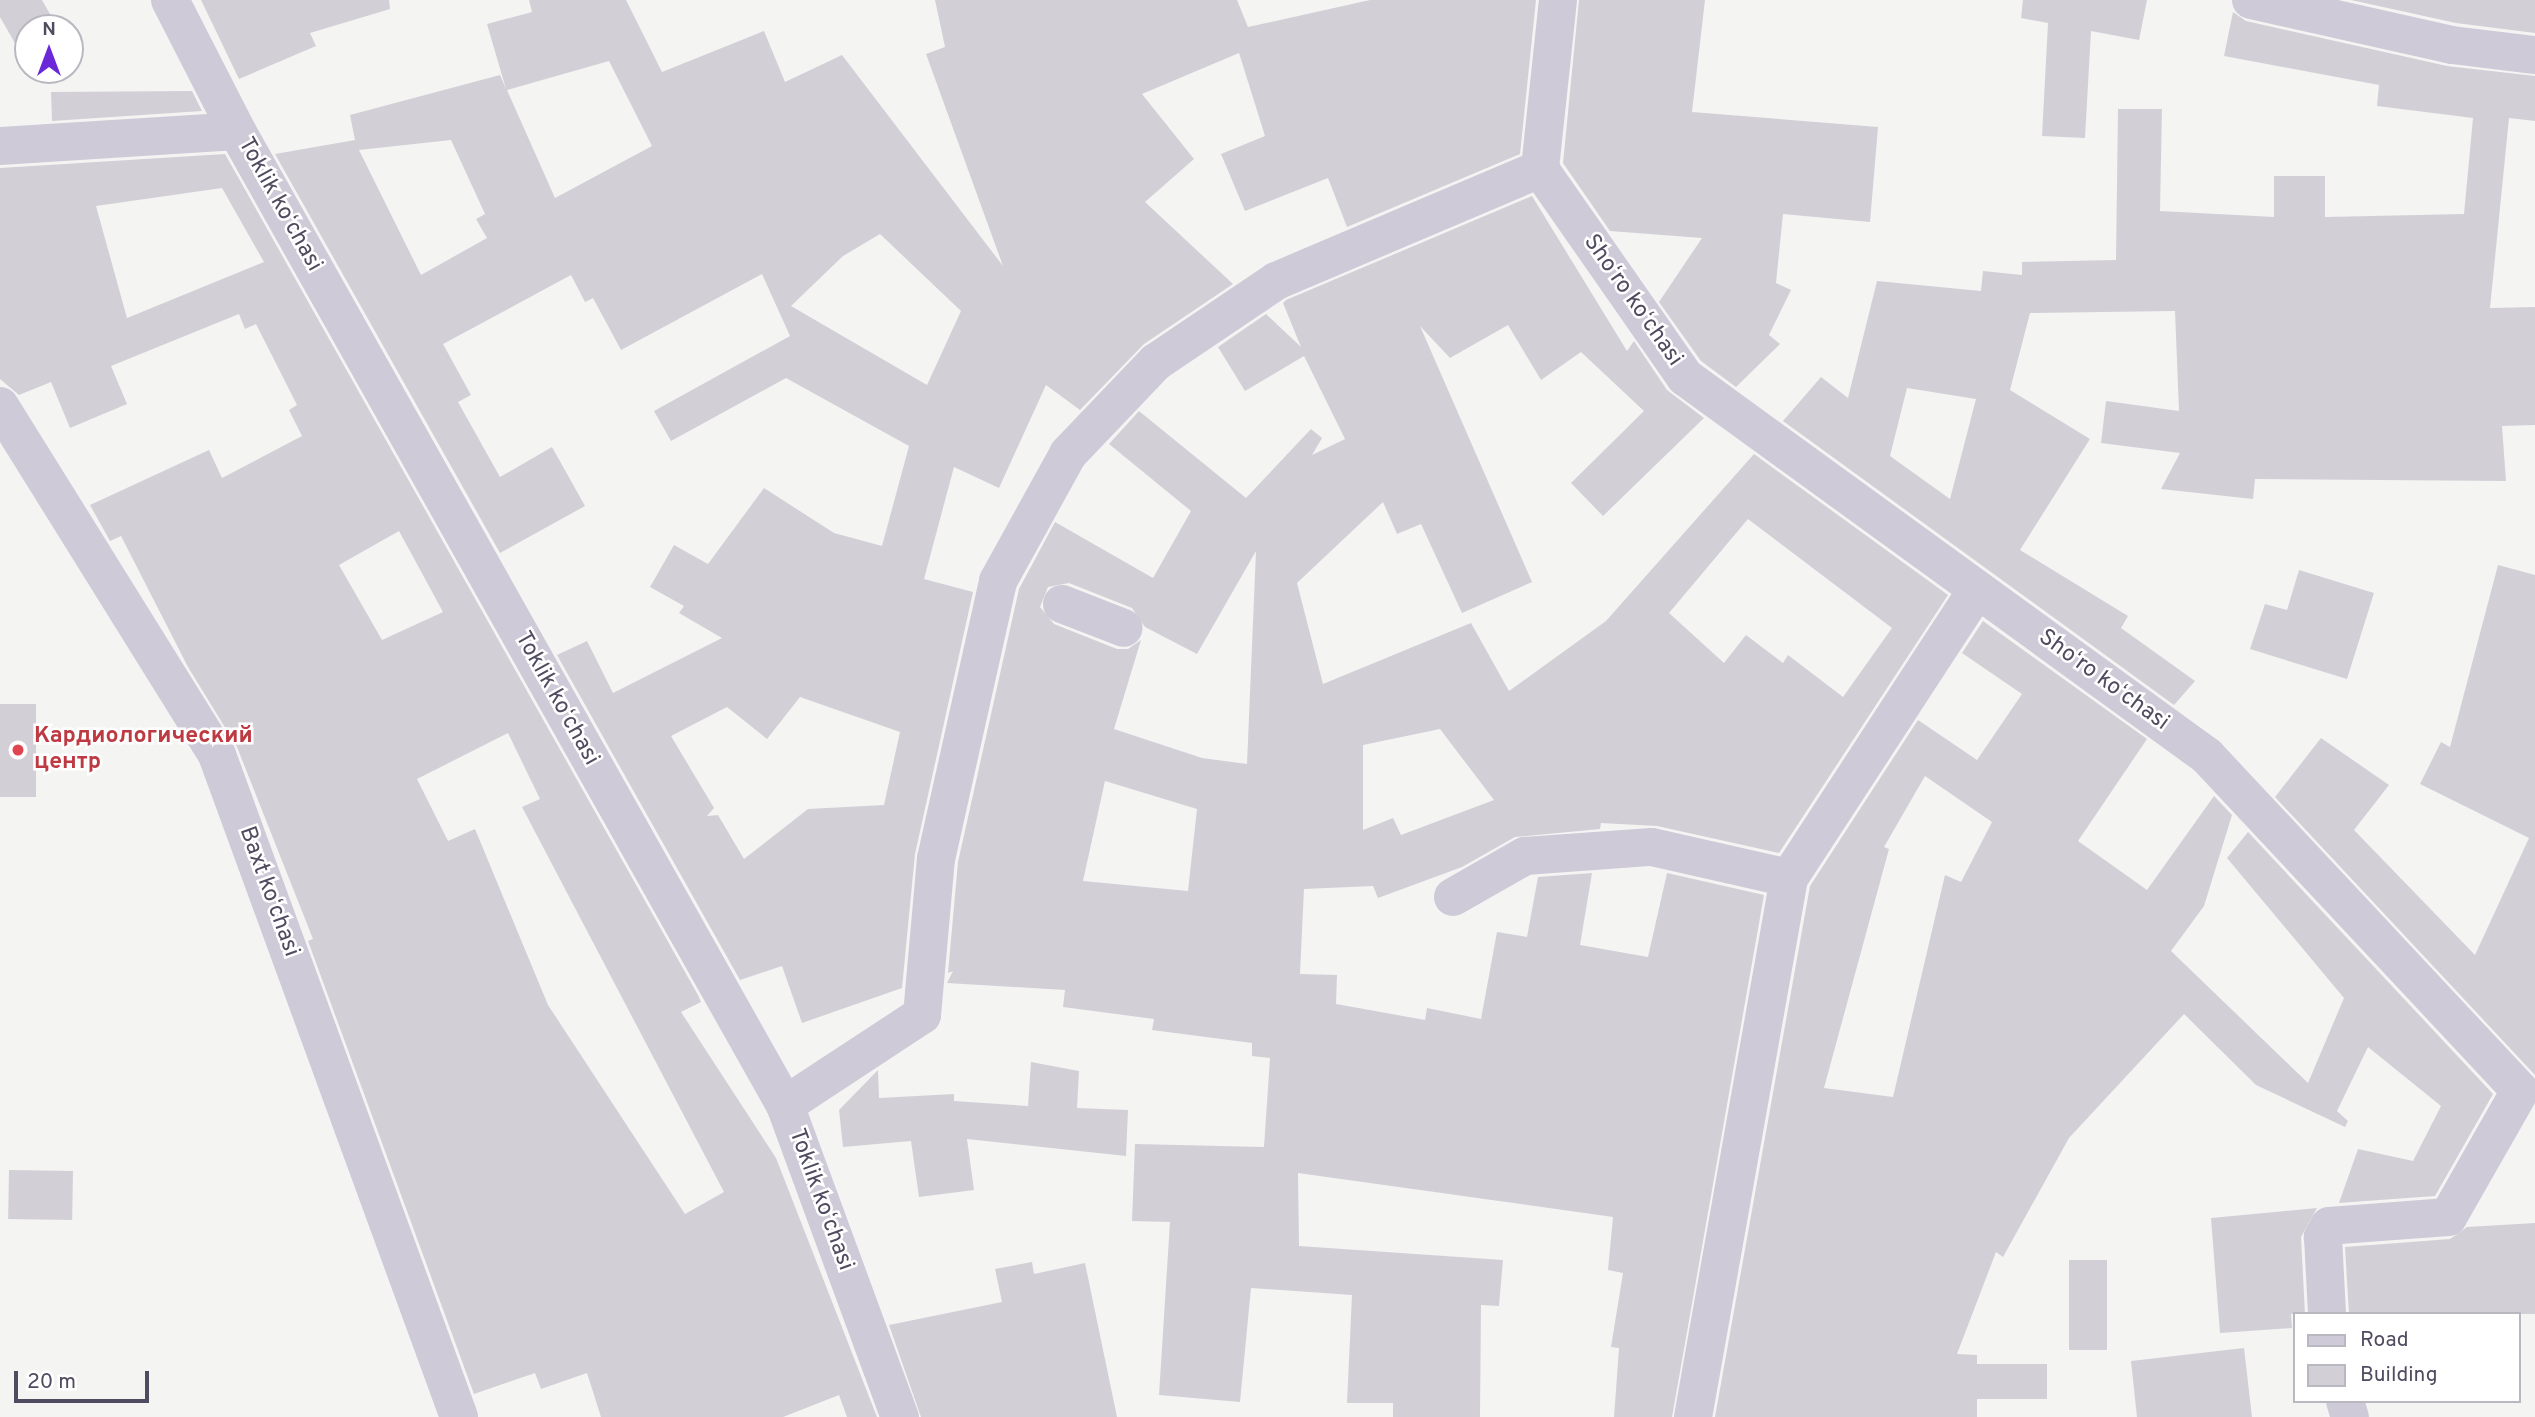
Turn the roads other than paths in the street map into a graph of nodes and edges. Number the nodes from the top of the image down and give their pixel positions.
1 (170, 0) edge
2 (1558, 0) edge
3 (2251, 0) edge
4 (2535, 54) edge
5 (237, 131) junction
6 (0, 146) edge
7 (1540, 169) junction
8 (0, 406) edge
9 (1977, 590) junction
10 (1062, 604) dead end
11 (1124, 628) dead end
12 (1789, 878) junction
13 (1452, 897) dead end
14 (785, 1105) junction
15 (2327, 1312) edge
16 (458, 1417) edge
17 (900, 1417) edge
18 (1693, 1417) edge

1 - 5 street, Toklik koʻchasi
2 - 7 street
3 - 4 street
5 - 6 street
5 - 14 street, Toklik koʻchasi
7 - 9 street, Shoʻro koʻchasi
7 - 14 street
8 - 16 street, Baxt koʻchasi
9 - 12 street
9 - 15 street, Shoʻro koʻchasi
10 - 11 street
12 - 13 street
12 - 18 street
14 - 17 street, Toklik koʻchasi

